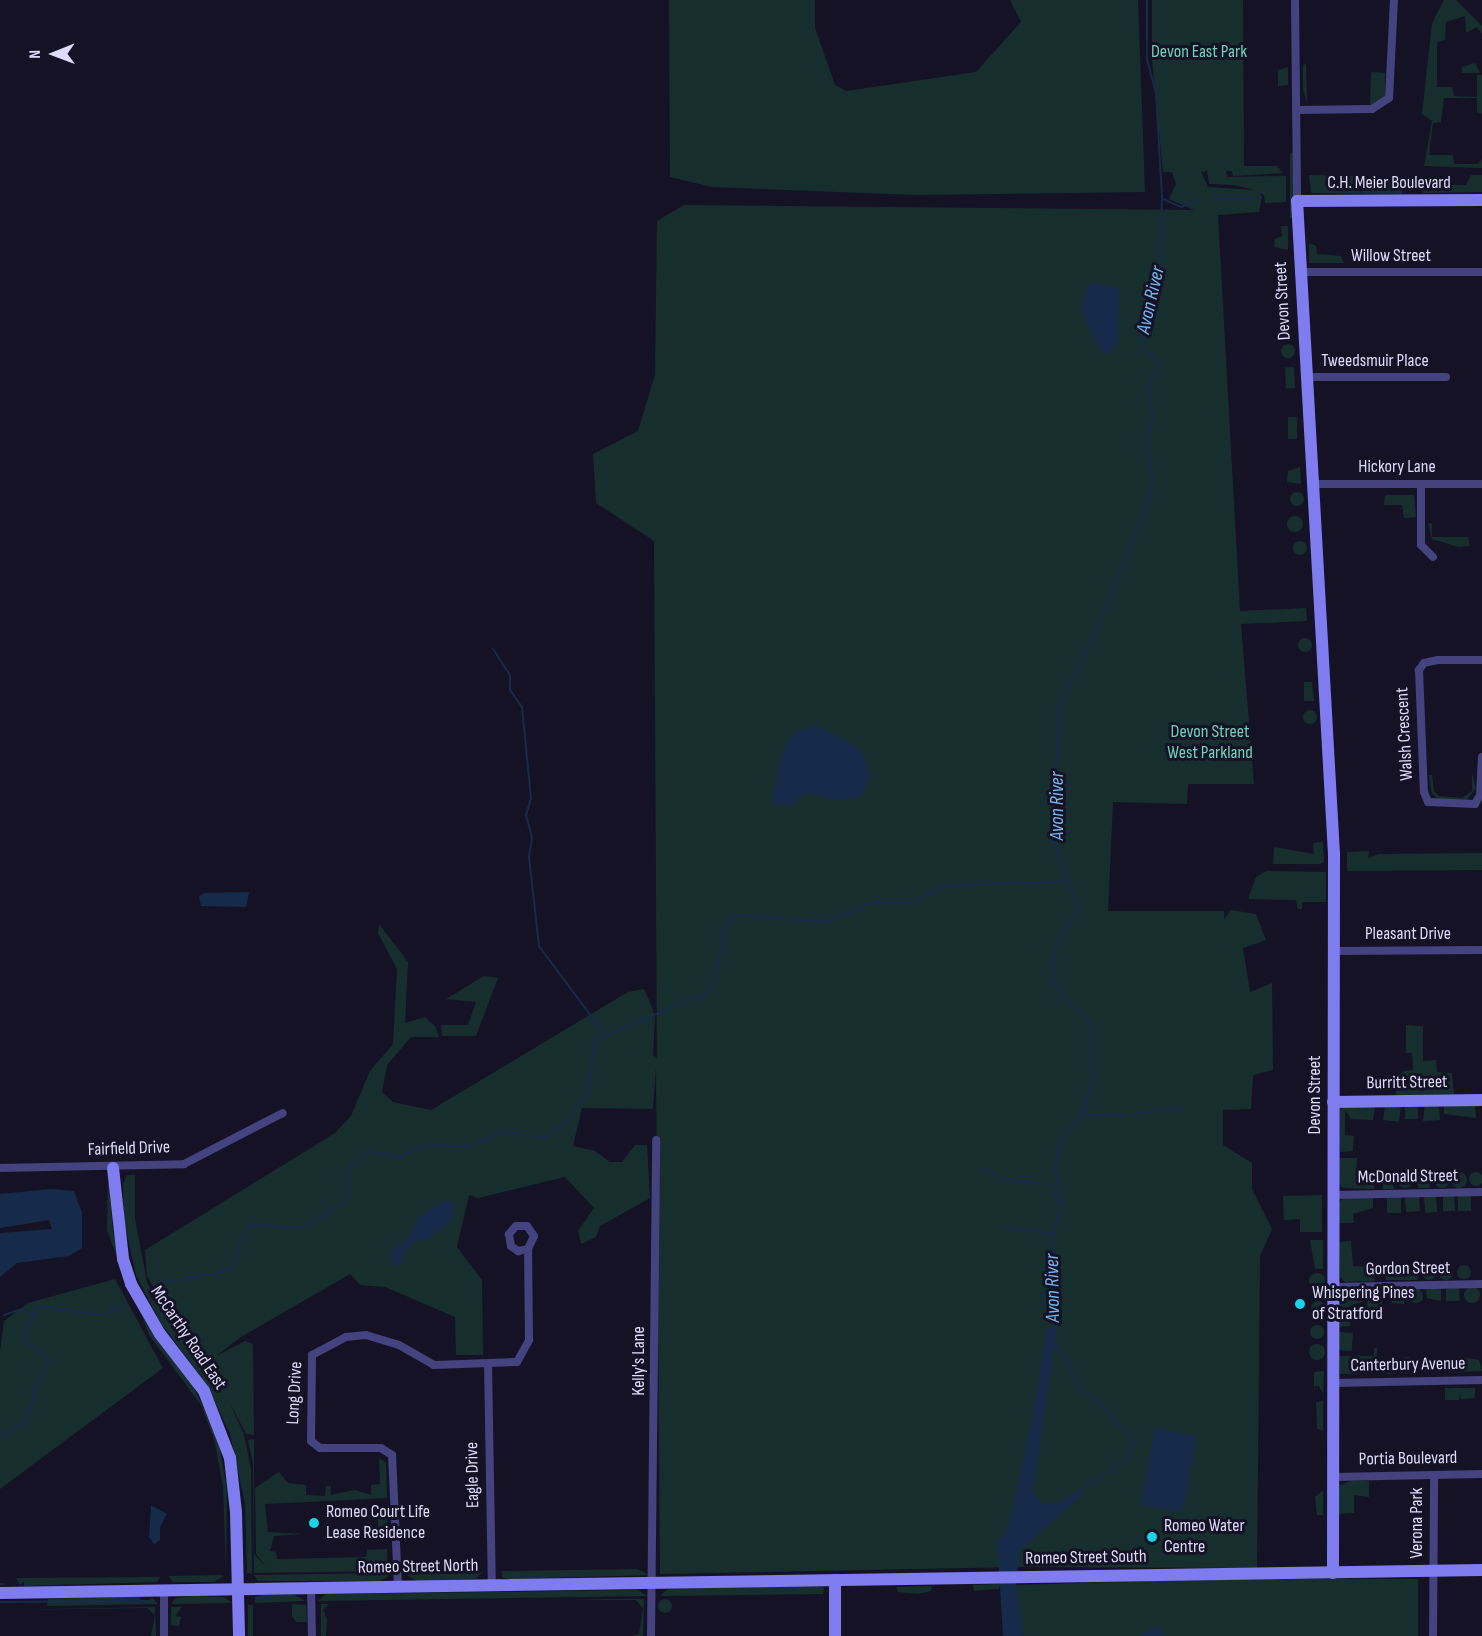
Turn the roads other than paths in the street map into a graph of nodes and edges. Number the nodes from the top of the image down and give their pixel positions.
1 (1295, 0) edge
2 (1395, 0) edge
3 (1296, 110) junction
4 (1482, 200) edge
5 (1297, 201) junction
6 (1299, 272) junction
7 (1482, 272) edge
8 (1305, 377) junction
9 (1446, 377) dead end
10 (1312, 484) junction
11 (1421, 484) junction
12 (1482, 484) edge
13 (1433, 557) dead end
14 (1482, 660) edge
15 (1482, 757) edge
16 (1482, 950) edge
17 (1334, 951) junction
18 (1482, 1100) edge
19 (1333, 1102) junction
20 (283, 1113) dead end
21 (656, 1140) dead end
22 (0, 1168) edge
23 (114, 1168) junction
24 (1482, 1192) edge
25 (1334, 1194) junction
26 (528, 1249) dead end
27 (1482, 1284) edge
28 (1334, 1287) junction
29 (488, 1364) junction
30 (1482, 1380) edge
31 (1334, 1383) junction
32 (1482, 1474) edge
33 (1434, 1475) junction
34 (1334, 1477) junction
35 (1482, 1570) edge
36 (1433, 1571) junction
37 (1333, 1573) junction
38 (835, 1580) junction
39 (654, 1581) junction
40 (492, 1585) junction
41 (311, 1586) junction
42 (398, 1586) junction
43 (238, 1587) junction
44 (164, 1590) junction
45 (0, 1593) edge
46 (164, 1636) edge
47 (239, 1636) edge
48 (312, 1636) edge
49 (651, 1636) edge
50 (835, 1636) edge
51 (1433, 1636) edge

1 - 3 street, Devon Street
2 - 3 street
3 - 5 street, Devon Street
4 - 5 street, C.H. Meier Boulevard
5 - 6 street, Devon Street
6 - 7 street, Willow Street
6 - 8 street, Devon Street
8 - 9 street, Tweedsmuir Place
8 - 10 street, Devon Street
10 - 11 street, Hickory Lane
10 - 17 street, Devon Street
11 - 12 street, Hickory Lane
11 - 13 street
14 - 15 street, Walsh Crescent
16 - 17 street, Pleasant Drive
17 - 19 street, Devon Street
18 - 19 street, Burritt Street
19 - 25 street, Devon Street
20 - 23 street, Fairfield Drive
21 - 39 street, Kelly's Lane
22 - 23 street, Fairfield Drive
23 - 43 street, McCarthy Road East
24 - 25 street, McDonald Street
25 - 28 street, Devon Street
26 - 29 street, Long Drive
27 - 28 street, Gordon Street
28 - 31 street, Devon Street
29 - 40 street, Eagle Drive
29 - 42 street, Long Drive
30 - 31 street, Canterbury Avenue
31 - 34 street, Devon Street
32 - 33 street, Portia Boulevard
33 - 34 street, Portia Boulevard
33 - 36 street, Verona Park
34 - 37 street, Devon Street
35 - 36 street, Romeo Street South
36 - 37 street, Romeo Street South
36 - 51 street, Verona Park
37 - 38 street, Romeo Street South
38 - 39 street, Romeo Street North
38 - 50 street
39 - 40 street, Romeo Street North
39 - 49 street, Kelly's Lane
40 - 42 street, Romeo Street North
41 - 42 street, Romeo Street North
41 - 43 street, Romeo Street North
41 - 48 street
43 - 44 street, Romeo Street North
43 - 47 street, McCarthy Road East
44 - 45 street, Romeo Street North
44 - 46 street

